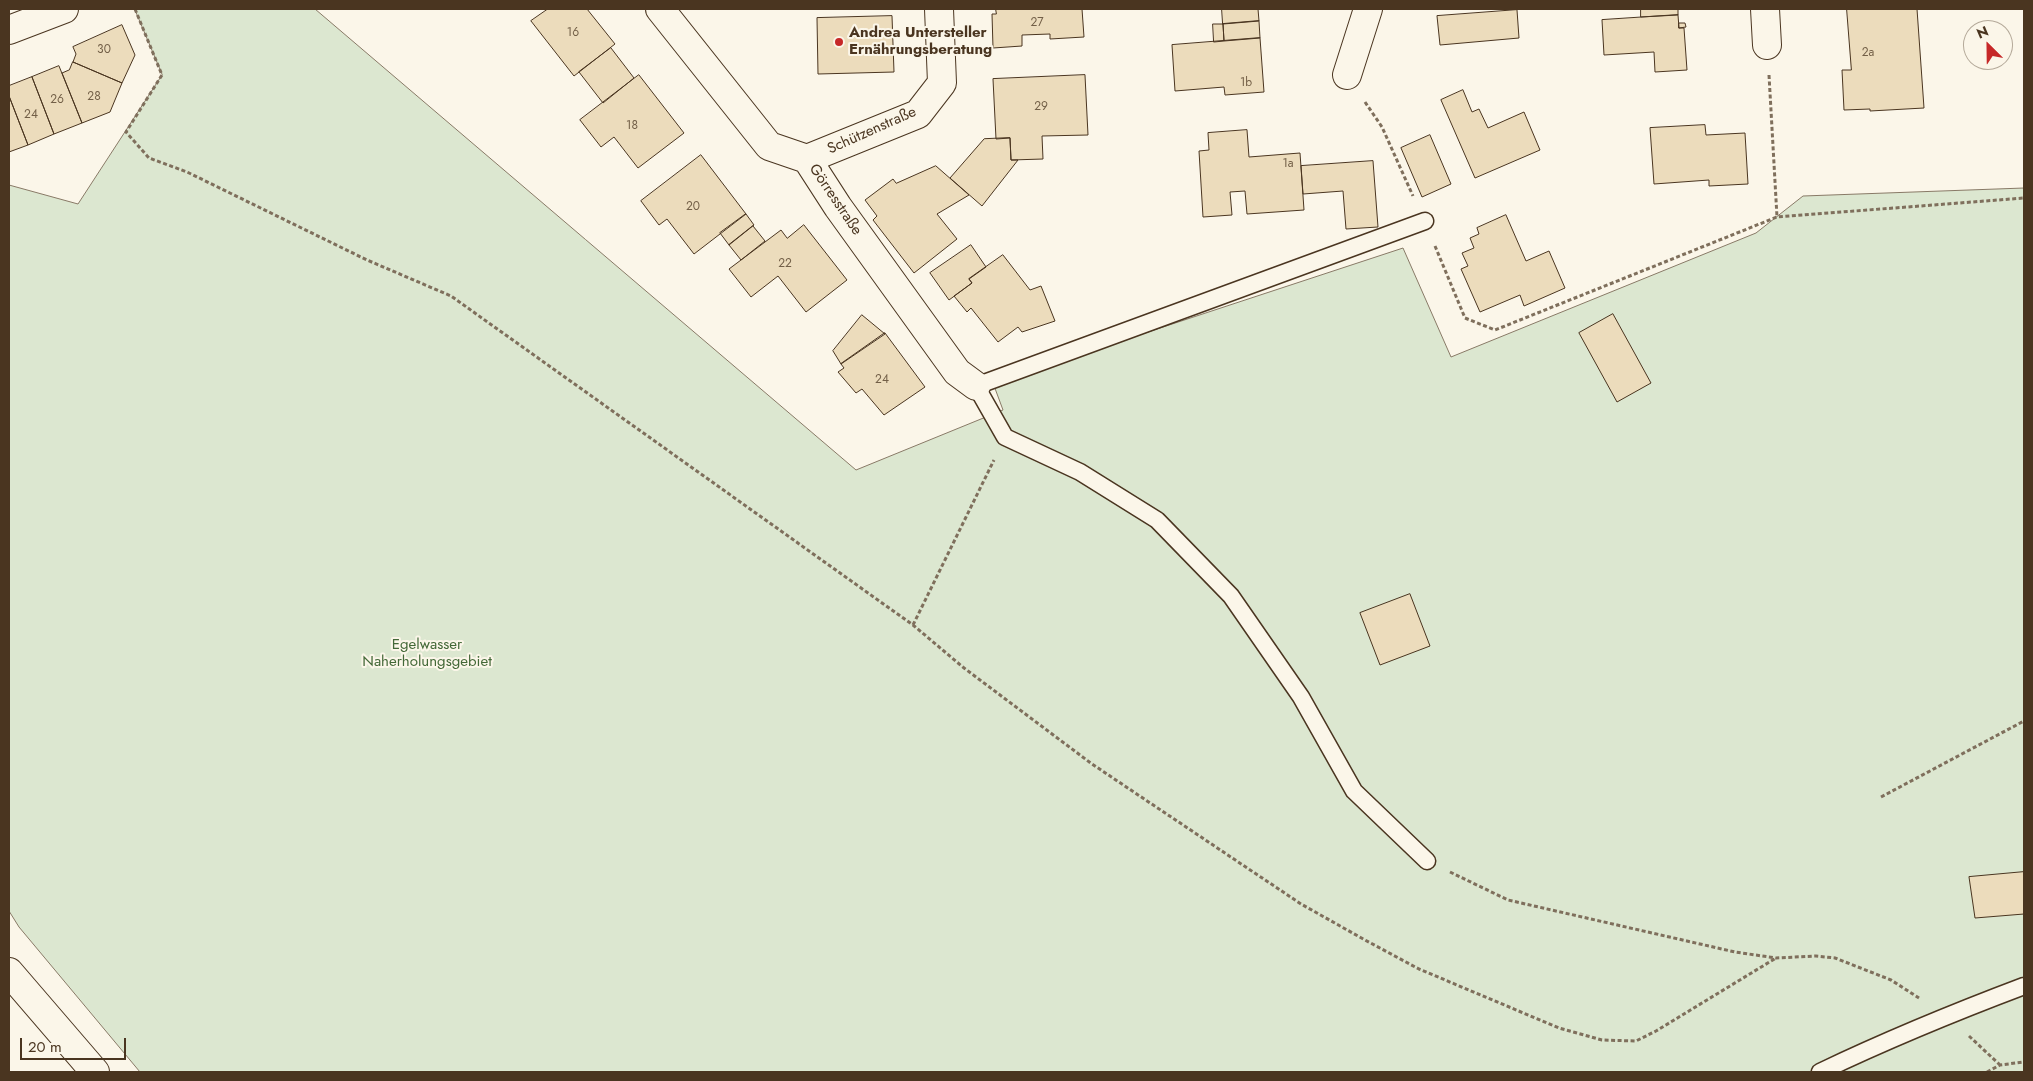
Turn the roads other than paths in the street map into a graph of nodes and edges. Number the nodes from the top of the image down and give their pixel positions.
1 (64, 9) edge
2 (660, 9) edge
3 (939, 9) edge
4 (1368, 9) edge
5 (1765, 9) edge
6 (9, 30) edge
7 (1767, 45) road end
8 (1347, 75) road end
9 (807, 159) junction
10 (1425, 221) road end
11 (976, 386) junction
12 (1427, 861) road end
13 (9, 972) edge
14 (2024, 986) edge
15 (95, 1072) edge
16 (1820, 1072) edge

1 - 6 main road
2 - 9 main road, Görresstraße
3 - 9 main road, Schützenstraße
4 - 8 main road
5 - 7 main road
9 - 11 main road, Görresstraße
10 - 11 lane
11 - 12 lane
13 - 15 main road
14 - 16 lane

